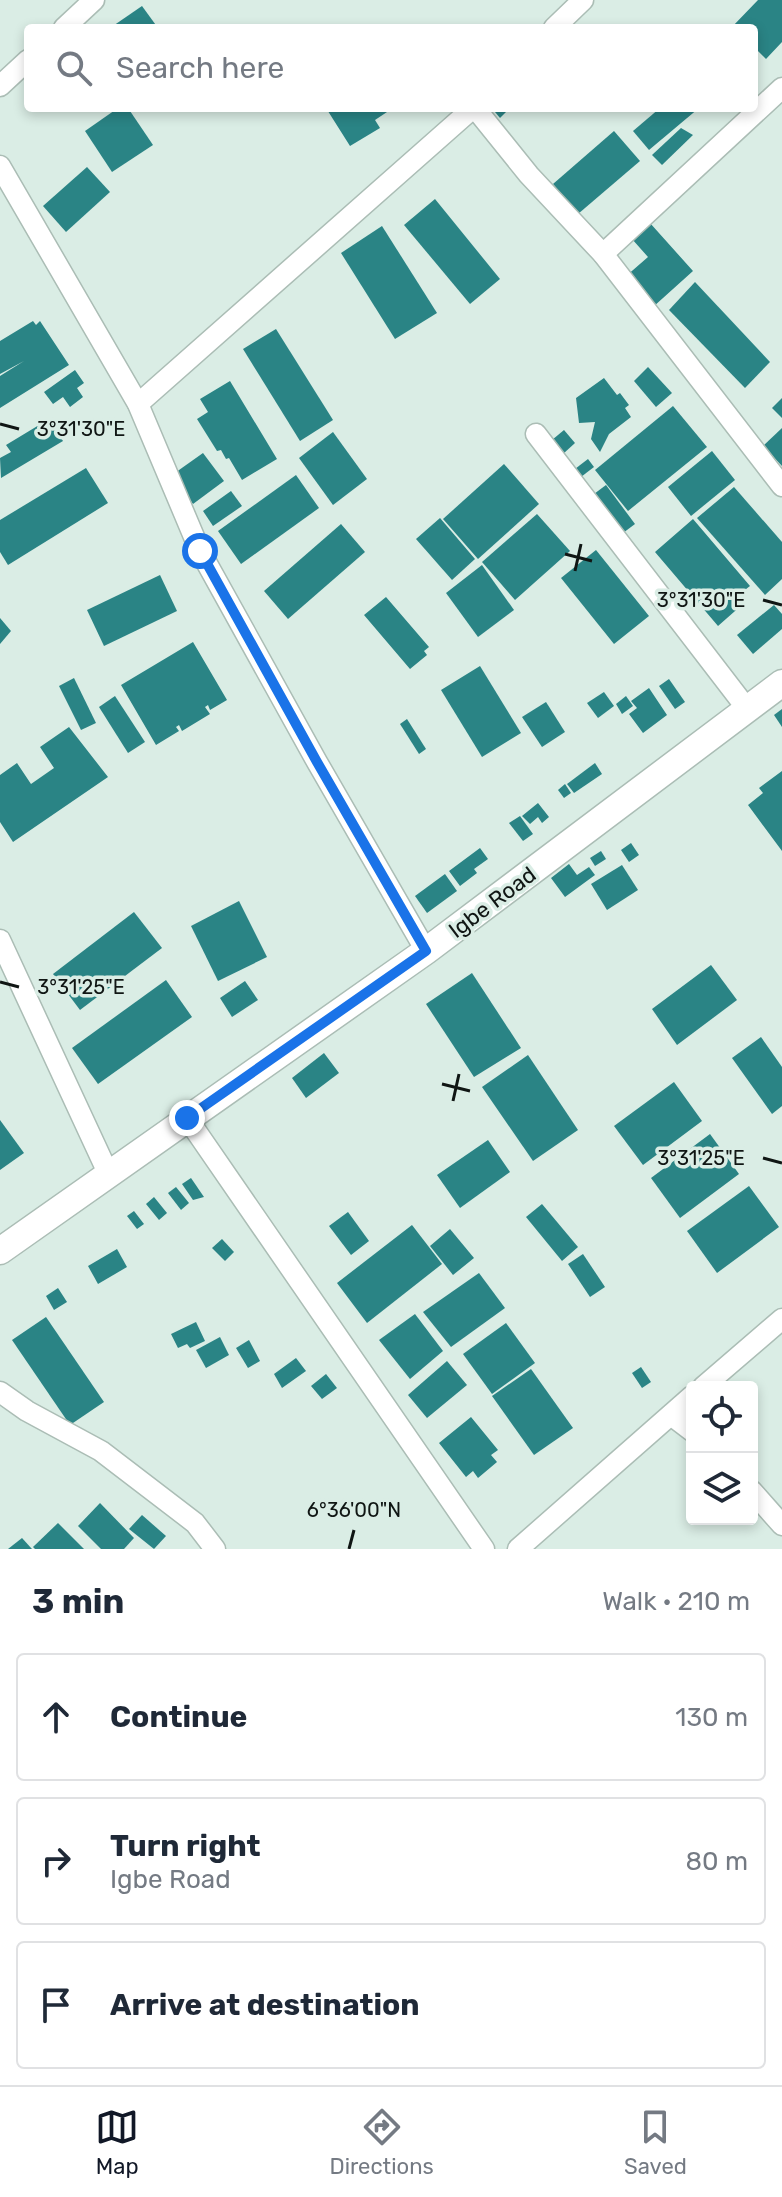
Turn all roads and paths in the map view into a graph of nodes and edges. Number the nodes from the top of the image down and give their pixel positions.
1 (94, 0) edge
2 (583, 0) edge
3 (68, 24) edge
4 (558, 24) edge
5 (24, 64) edge
6 (0, 86) edge
7 (782, 88) edge
8 (758, 110) edge
9 (469, 112) edge
10 (477, 112) edge
11 (756, 112) edge
12 (0, 166) edge
13 (603, 254) junction
14 (138, 404) junction
15 (536, 434) dead end
16 (782, 486) edge
17 (782, 683) edge
18 (748, 710) junction
19 (0, 940) edge
20 (426, 951) junction
21 (187, 1118) junction
22 (108, 1173) junction
23 (0, 1251) edge
24 (782, 1319) edge
25 (710, 1381) edge
26 (0, 1392) edge
27 (686, 1401) edge
28 (671, 1415) junction
29 (686, 1426) edge
30 (758, 1498) edge
31 (782, 1525) edge
32 (215, 1549) edge
33 (484, 1549) edge
34 (518, 1549) edge

1 - 3 street
2 - 4 street
5 - 6 street
7 - 8 street
9 - 14 street
10 - 13 street
11 - 13 street
12 - 14 street
13 - 16 street
14 - 20 street
15 - 18 street
17 - 18 street, Igbe Road
18 - 20 street, Igbe Road
19 - 22 street
20 - 21 street, Igbe Road
21 - 22 street, Igbe Road
21 - 33 street
22 - 23 street, Igbe Road
24 - 25 street
26 - 32 street
27 - 28 street
28 - 29 street
28 - 34 street
30 - 31 street

